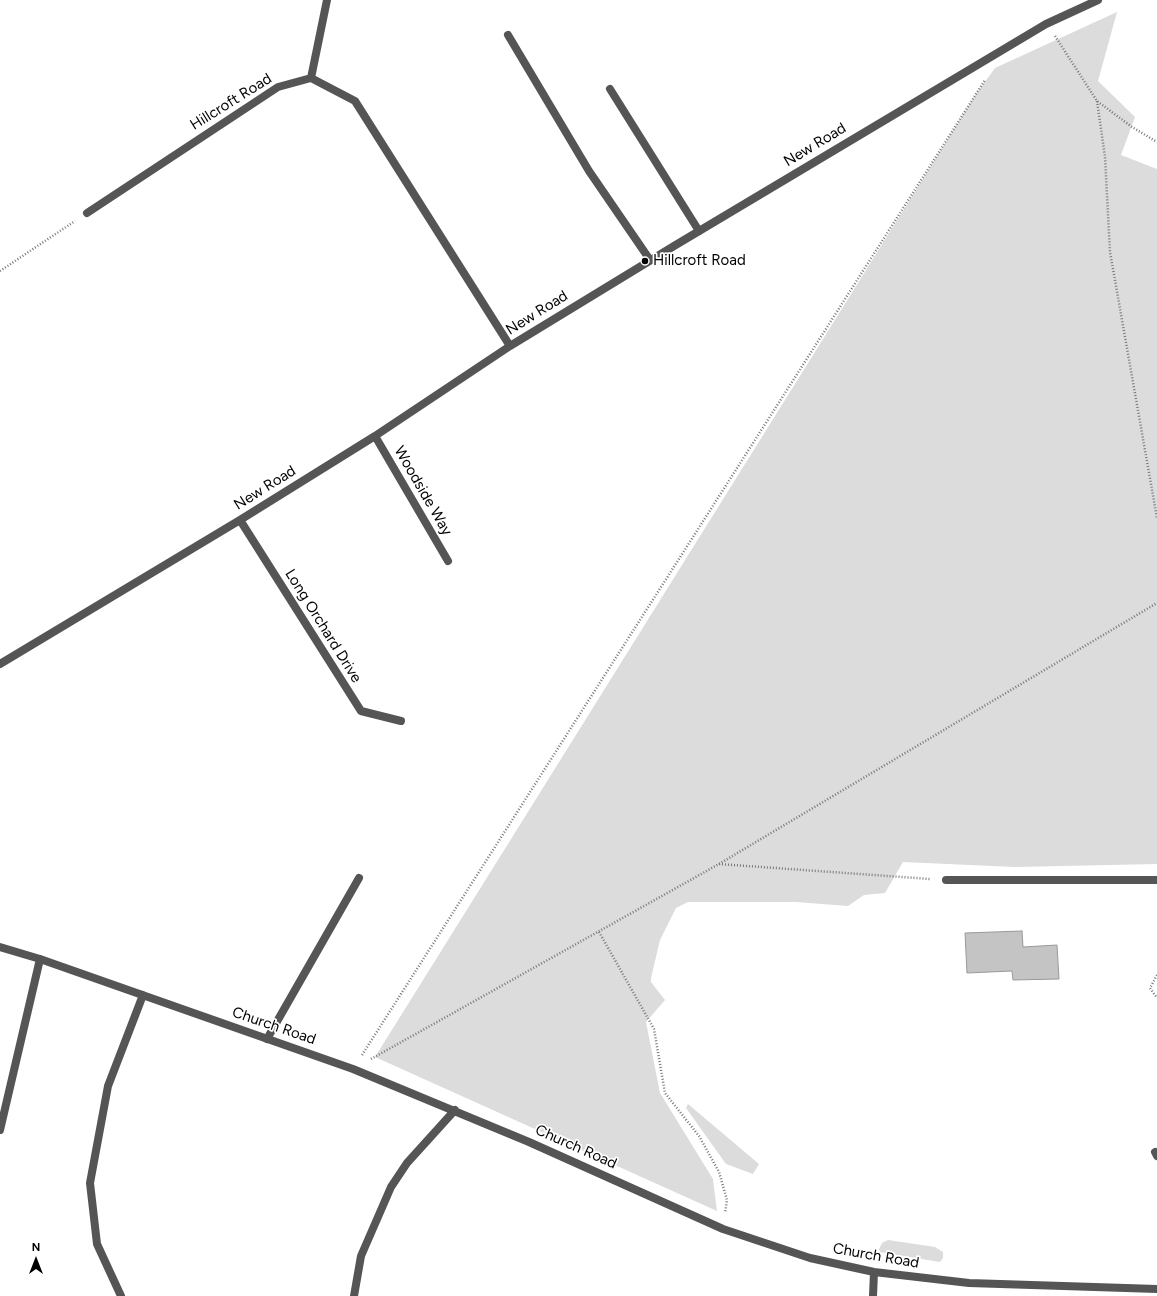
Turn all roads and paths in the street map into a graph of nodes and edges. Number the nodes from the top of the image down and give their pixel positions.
1 (327, 0) edge
2 (1096, 0) edge
3 (1046, 24) junction
4 (508, 35) dead end
5 (311, 78) junction
6 (986, 79) dead end
7 (610, 90) dead end
8 (1097, 100) junction
9 (1157, 142) edge
10 (87, 213) joint
11 (699, 231) junction
12 (650, 260) junction
13 (0, 271) edge
14 (510, 346) junction
15 (375, 436) junction
16 (1157, 518) edge
17 (240, 520) junction
18 (448, 561) dead end
19 (1157, 603) edge
20 (0, 664) edge
21 (401, 721) dead end
22 (719, 864) junction
23 (359, 878) dead end
24 (946, 880) joint
25 (1157, 880) edge
26 (599, 932) junction
27 (0, 947) edge
28 (40, 958) junction
29 (1157, 974) edge
30 (143, 995) junction
31 (1157, 998) edge
32 (267, 1039) junction
33 (353, 1069) junction
34 (455, 1110) junction
35 (0, 1130) edge
36 (723, 1229) junction
37 (874, 1272) junction
38 (1157, 1289) edge
39 (121, 1296) edge
40 (354, 1296) edge
41 (873, 1296) edge

1 - 5 street
2 - 3 street, New Road
3 - 8 path
3 - 11 street, New Road
4 - 12 street
5 - 10 street, Hillcroft Road
5 - 14 street
6 - 33 path
7 - 11 street
8 - 9 path
8 - 16 path
10 - 13 path
11 - 12 street, New Road
12 - 14 street, New Road
14 - 15 street, New Road
15 - 17 street, New Road
15 - 18 street, Woodside Way
17 - 20 street, New Road
17 - 21 street, Long Orchard Drive
19 - 22 path
22 - 24 path
22 - 26 path
23 - 32 street
24 - 25 street
26 - 33 path
26 - 36 path
27 - 28 street, Church Road
28 - 30 street, Church Road
28 - 35 street
29 - 31 path
30 - 32 street, Church Road
30 - 39 street
32 - 33 street, Church Road
33 - 34 street, Church Road
34 - 36 street, Church Road
34 - 40 street
36 - 37 street, Church Road
37 - 38 street, Church Road
37 - 41 street

